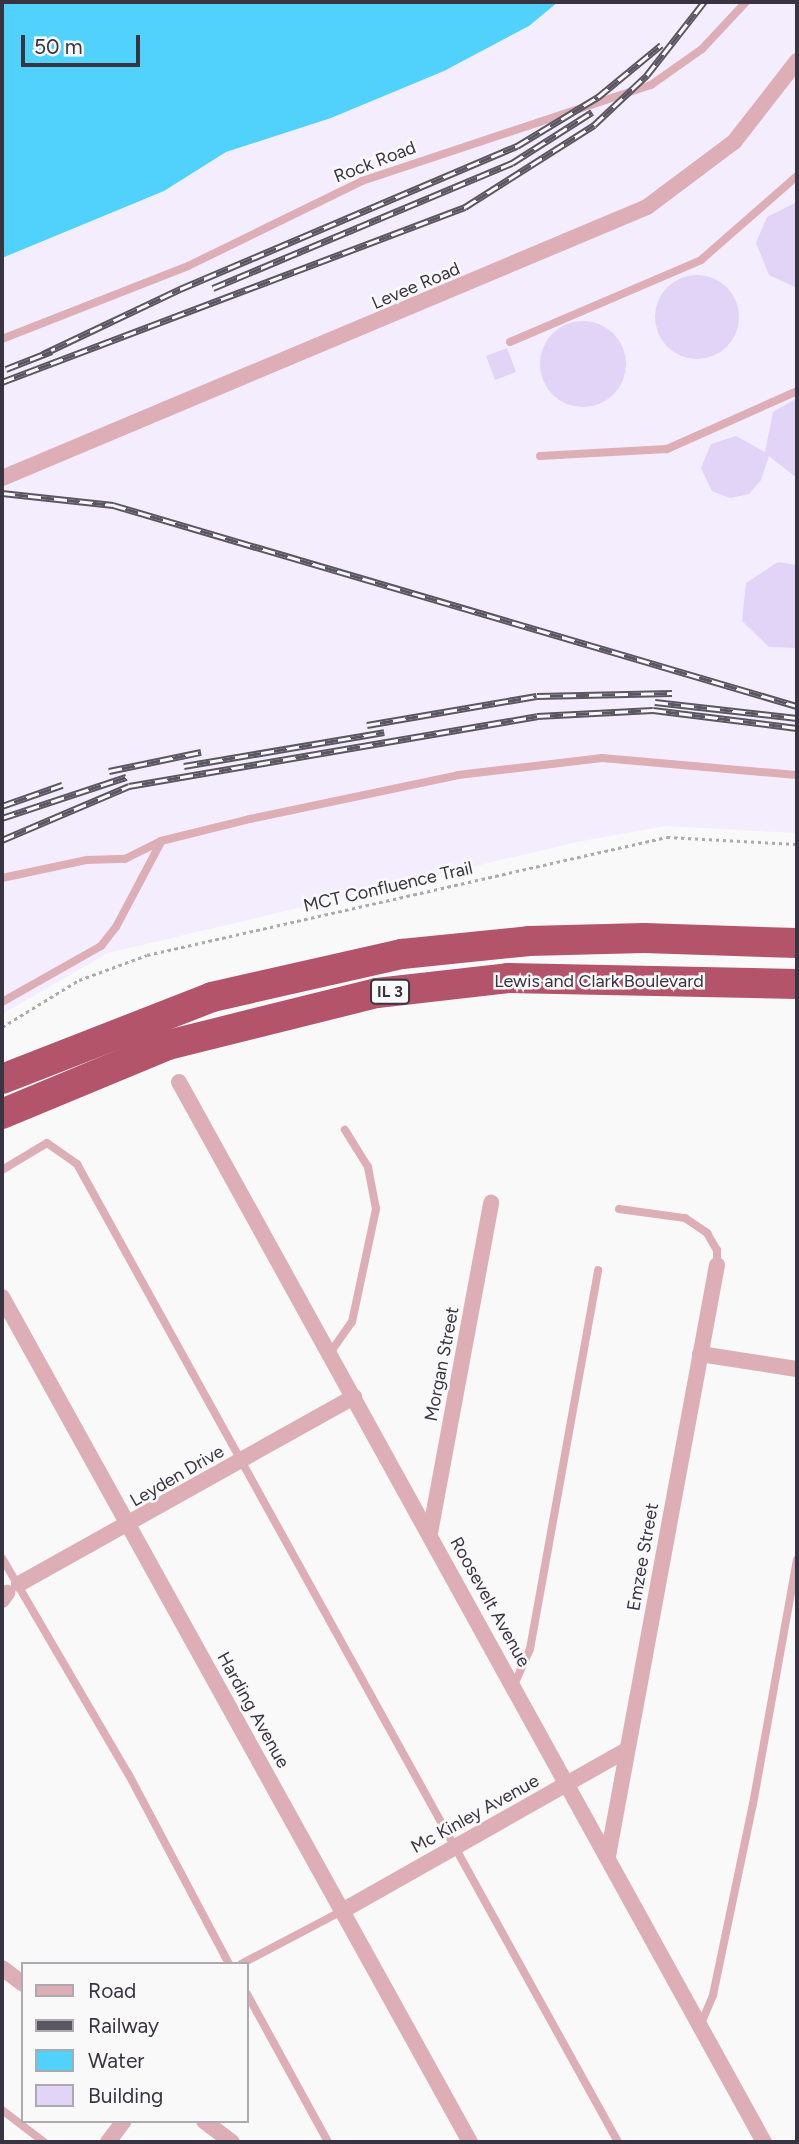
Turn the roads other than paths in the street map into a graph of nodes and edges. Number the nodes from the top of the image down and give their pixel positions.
1 (746, 2) edge
2 (797, 61) edge
3 (797, 176) edge
4 (2, 339) edge
5 (510, 342) dead end
6 (797, 391) edge
7 (540, 456) dead end
8 (2, 478) edge
9 (797, 775) edge
10 (161, 841) junction
11 (2, 878) edge
12 (797, 943) edge
13 (797, 984) edge
14 (2, 1002) edge
15 (2, 1079) edge
16 (179, 1082) dead end
17 (2, 1114) edge
18 (345, 1130) dead end
19 (2, 1170) edge
20 (491, 1203) dead end
21 (619, 1209) dead end
22 (717, 1265) joint
23 (598, 1270) dead end
24 (2, 1297) edge
25 (330, 1353) junction
26 (701, 1354) junction
27 (797, 1369) edge
28 (354, 1397) junction
29 (241, 1461) junction
30 (128, 1526) junction
31 (430, 1533) junction
32 (2, 1558) edge
33 (797, 1560) edge
34 (9, 1592) edge
35 (514, 1685) junction
36 (627, 1750) junction
37 (568, 1784) junction
38 (453, 1849) junction
39 (608, 1856) junction
40 (342, 1911) junction
41 (228, 1962) edge
42 (246, 1962) edge
43 (2, 1968) edge
44 (21, 1982) edge
45 (248, 1996) edge
46 (701, 2026) junction
47 (2, 2110) edge
48 (122, 2123) edge
49 (207, 2123) edge
50 (44, 2142) edge
51 (107, 2142) edge
52 (232, 2142) edge
53 (328, 2142) edge
54 (470, 2142) edge
55 (618, 2142) edge
56 (764, 2142) edge

1 - 4 lane, Rock Road
2 - 8 street, Levee Road
3 - 5 lane
6 - 7 lane
9 - 10 lane
10 - 11 lane
10 - 14 lane
12 - 15 highway, IL 3
13 - 17 highway, Lewis and Clark Boulevard / IL 3
16 - 25 street, Roosevelt Avenue
18 - 25 lane
19 - 29 lane
20 - 31 street, Morgan Street
21 - 22 lane
22 - 26 street, Emzee Street
23 - 35 lane
24 - 30 street, Harding Avenue
25 - 28 street, Roosevelt Avenue
26 - 27 street
26 - 36 street, Emzee Street
28 - 29 street, Leyden Drive
28 - 31 street, Roosevelt Avenue
29 - 30 street, Leyden Drive
29 - 38 lane
30 - 34 street, Leyden Drive
30 - 40 street, Harding Avenue
31 - 35 street, Roosevelt Avenue
32 - 34 lane
33 - 46 lane
34 - 41 lane
35 - 37 street, Roosevelt Avenue
36 - 37 street, Mc Kinley Avenue
36 - 39 street, Emzee Street
37 - 38 street, Mc Kinley Avenue
37 - 39 street, Roosevelt Avenue
38 - 40 street, Mc Kinley Avenue
38 - 55 lane
39 - 46 street, Roosevelt Avenue
40 - 42 lane
40 - 54 street, Harding Avenue
43 - 44 street
45 - 53 lane
46 - 56 street, Roosevelt Avenue
47 - 50 lane
48 - 51 street
49 - 52 street

